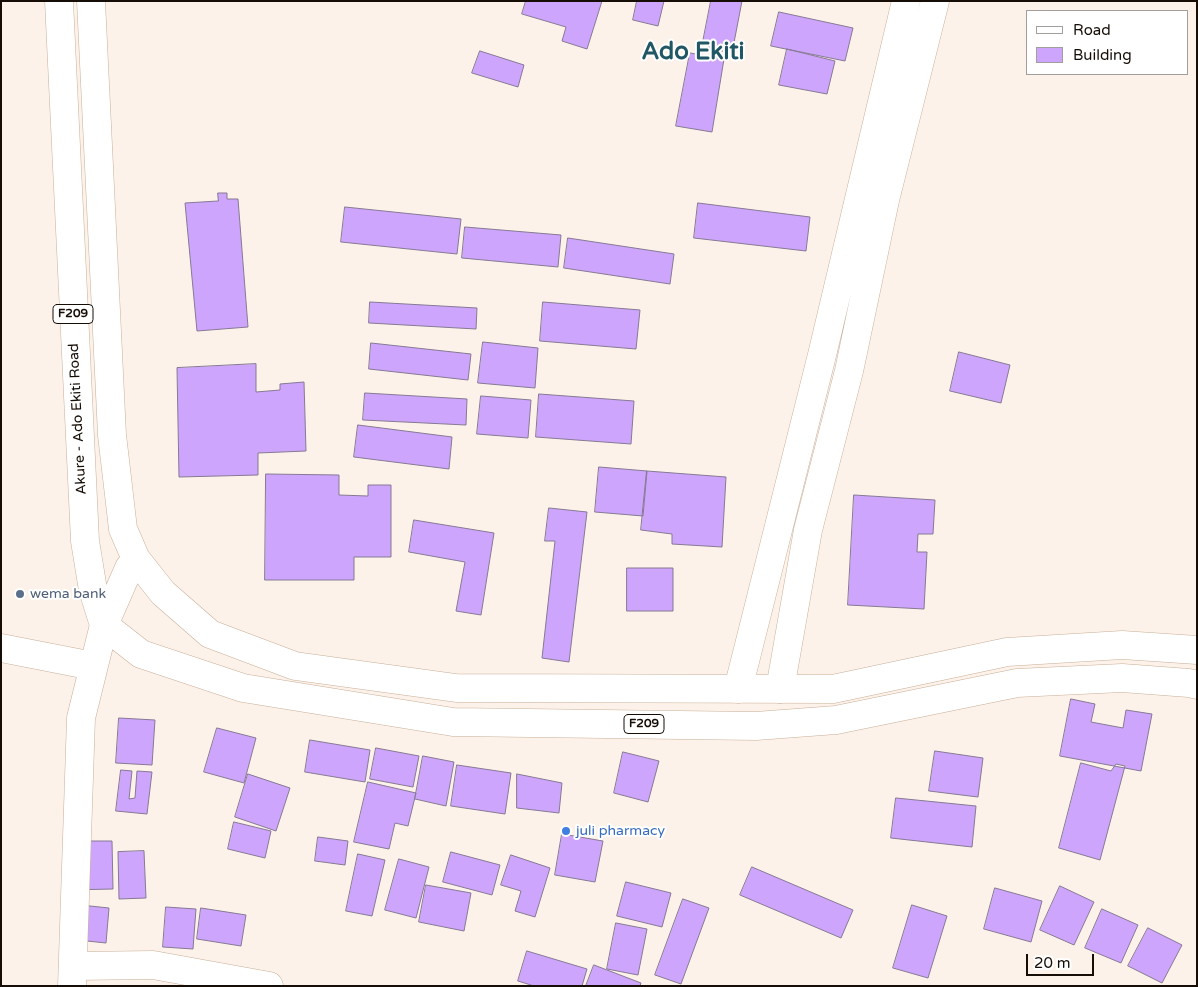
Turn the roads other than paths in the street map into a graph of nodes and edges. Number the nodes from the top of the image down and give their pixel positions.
1 (59, 1) edge
2 (91, 1) edge
3 (906, 1) edge
4 (935, 1) edge
5 (136, 559) junction
6 (104, 625) junction
7 (1, 648) edge
8 (1197, 650) edge
9 (93, 666) junction
10 (1197, 685) edge
11 (780, 689) junction
12 (738, 690) junction
13 (73, 976) edge
14 (269, 986) edge

1 - 6 main road, Akure - Ado Ekiti Road / F209
2 - 5 main road, F209
3 - 12 main road
4 - 11 main road
5 - 6 main road
5 - 12 main road, F209
6 - 9 main road
6 - 10 main road, F209
7 - 9 main road
8 - 11 main road, F209
9 - 13 main road
11 - 12 main road, F209
13 - 14 main road

